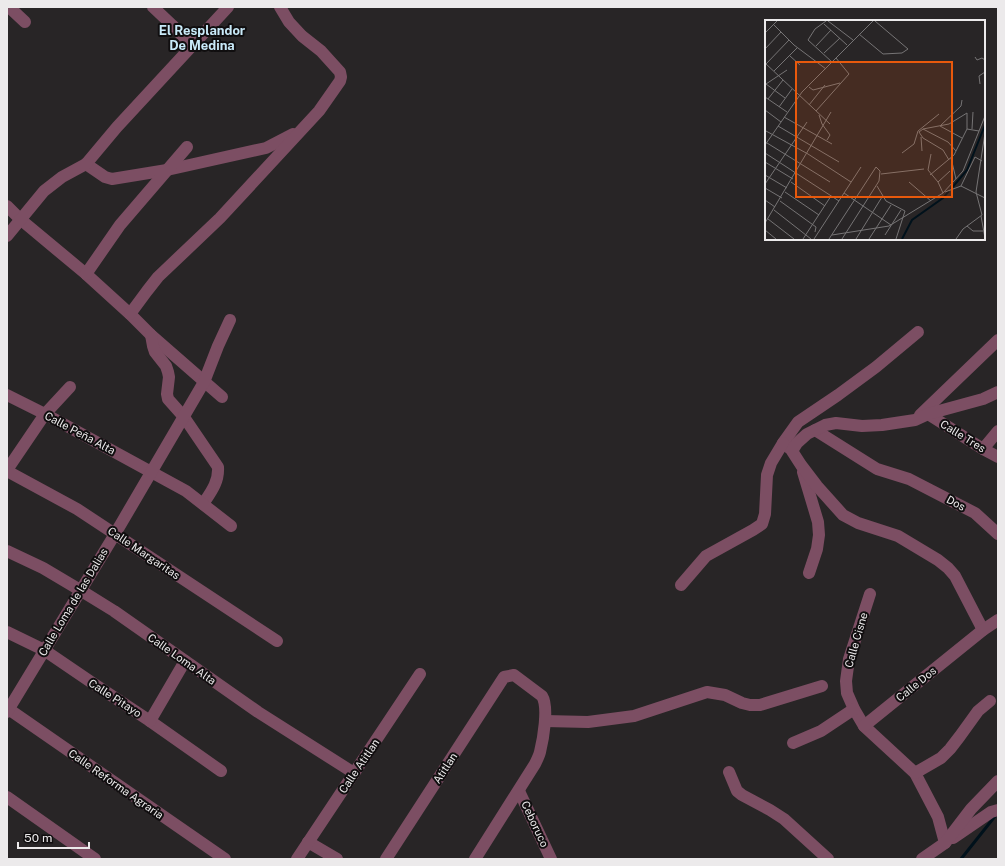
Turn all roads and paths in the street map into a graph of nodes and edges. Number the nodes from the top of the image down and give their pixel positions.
1 (9, 7) edge
2 (153, 7) edge
3 (228, 7) edge
4 (280, 7) edge
5 (25, 22) dead end
6 (192, 46) junction
7 (299, 131) junction
8 (187, 147) dead end
9 (86, 164) junction
10 (167, 170) junction
11 (7, 206) edge
12 (20, 219) junction
13 (7, 236) edge
14 (86, 274) junction
15 (130, 314) junction
16 (230, 320) dead end
17 (918, 332) dead end
18 (151, 334) junction
19 (998, 340) edge
20 (204, 382) junction
21 (70, 387) dead end
22 (998, 392) edge
23 (7, 394) edge
24 (222, 397) dead end
25 (45, 414) junction
26 (928, 414) junction
27 (184, 417) junction
28 (914, 420) junction
29 (815, 430) junction
30 (998, 431) edge
31 (788, 447) junction
32 (983, 449) junction
33 (998, 457) edge
34 (801, 466) junction
35 (7, 471) edge
36 (152, 472) junction
37 (203, 504) junction
38 (231, 526) dead end
39 (115, 534) junction
40 (998, 534) edge
41 (7, 551) edge
42 (809, 573) dead end
43 (681, 585) dead end
44 (80, 590) junction
45 (870, 594) dead end
46 (998, 620) edge
47 (983, 630) junction
48 (7, 632) edge
49 (277, 641) dead end
50 (44, 650) junction
51 (185, 661) junction
52 (420, 674) dead end
53 (504, 677) joint
54 (822, 686) dead end
55 (990, 701) dead end
56 (854, 709) junction
57 (8, 710) edge
58 (150, 721) junction
59 (545, 721) junction
60 (864, 726) junction
61 (793, 743) dead end
62 (221, 771) dead end
63 (729, 772) dead end
64 (354, 773) junction
65 (914, 773) junction
66 (998, 781) edge
67 (519, 791) junction
68 (7, 797) edge
69 (994, 811) edge
70 (308, 842) junction
71 (945, 843) junction
72 (95, 859) edge
73 (225, 859) edge
74 (297, 859) edge
75 (337, 859) edge
76 (386, 859) edge
77 (476, 859) edge
78 (551, 859) edge
79 (828, 859) edge
80 (922, 859) edge

1 - 5 street
2 - 6 street
3 - 6 street
4 - 7 street
6 - 9 street
7 - 10 street
7 - 15 street
8 - 10 street
9 - 10 street
9 - 12 street
10 - 14 street
11 - 12 street
12 - 13 street
12 - 14 street
14 - 15 street
15 - 18 street
16 - 20 street, Calle Loma de las Dalias
17 - 31 street
18 - 20 street
18 - 27 street
19 - 28 street
20 - 24 street
20 - 27 street, Calle Loma de las Dalias
21 - 25 street
22 - 26 street
23 - 25 street, Calle Peña Alta
25 - 35 street
25 - 36 street, Calle Peña Alta
26 - 28 street
26 - 32 street, Calle Tres
27 - 36 street, Calle Loma de las Dalias
27 - 37 street
28 - 29 street
29 - 31 street
29 - 40 street, Dos
30 - 32 street
31 - 34 street
31 - 43 street
32 - 33 street, Calle Tres
34 - 42 street
34 - 47 street
35 - 39 street, Calle Margaritas
36 - 37 street, Calle Peña Alta
36 - 39 street, Calle Loma de las Dalias
37 - 38 street, Calle Peña Alta
39 - 44 street, Calle Loma de las Dalias
39 - 49 street, Calle Margaritas
41 - 44 street, Calle Loma Alta
44 - 50 street, Calle Loma de las Dalias
44 - 51 street, Calle Loma Alta
45 - 56 street, Calle Cisne
46 - 47 street, Calle Dos
47 - 60 street, Calle Dos
48 - 50 street, Calle Pitayo
50 - 57 street, Calle Loma de las Dalias
50 - 58 street, Calle Pitayo
51 - 58 street
51 - 64 street, Calle Loma Alta
52 - 64 street, Calle Atitlan
53 - 59 street, Ceboruco
53 - 76 street, Atitlan
54 - 59 street
55 - 65 street
56 - 60 street
56 - 61 street
57 - 73 street, Calle Reforma Agraria
58 - 62 street, Calle Pitayo
59 - 67 street, Ceboruco
60 - 65 street
63 - 79 street
64 - 70 street, Calle Atitlan
65 - 71 street
66 - 71 street
67 - 77 street
67 - 78 street, Ceboruco
68 - 72 street
69 - 71 street
70 - 74 street, Calle Atitlan
70 - 75 street
71 - 80 street

